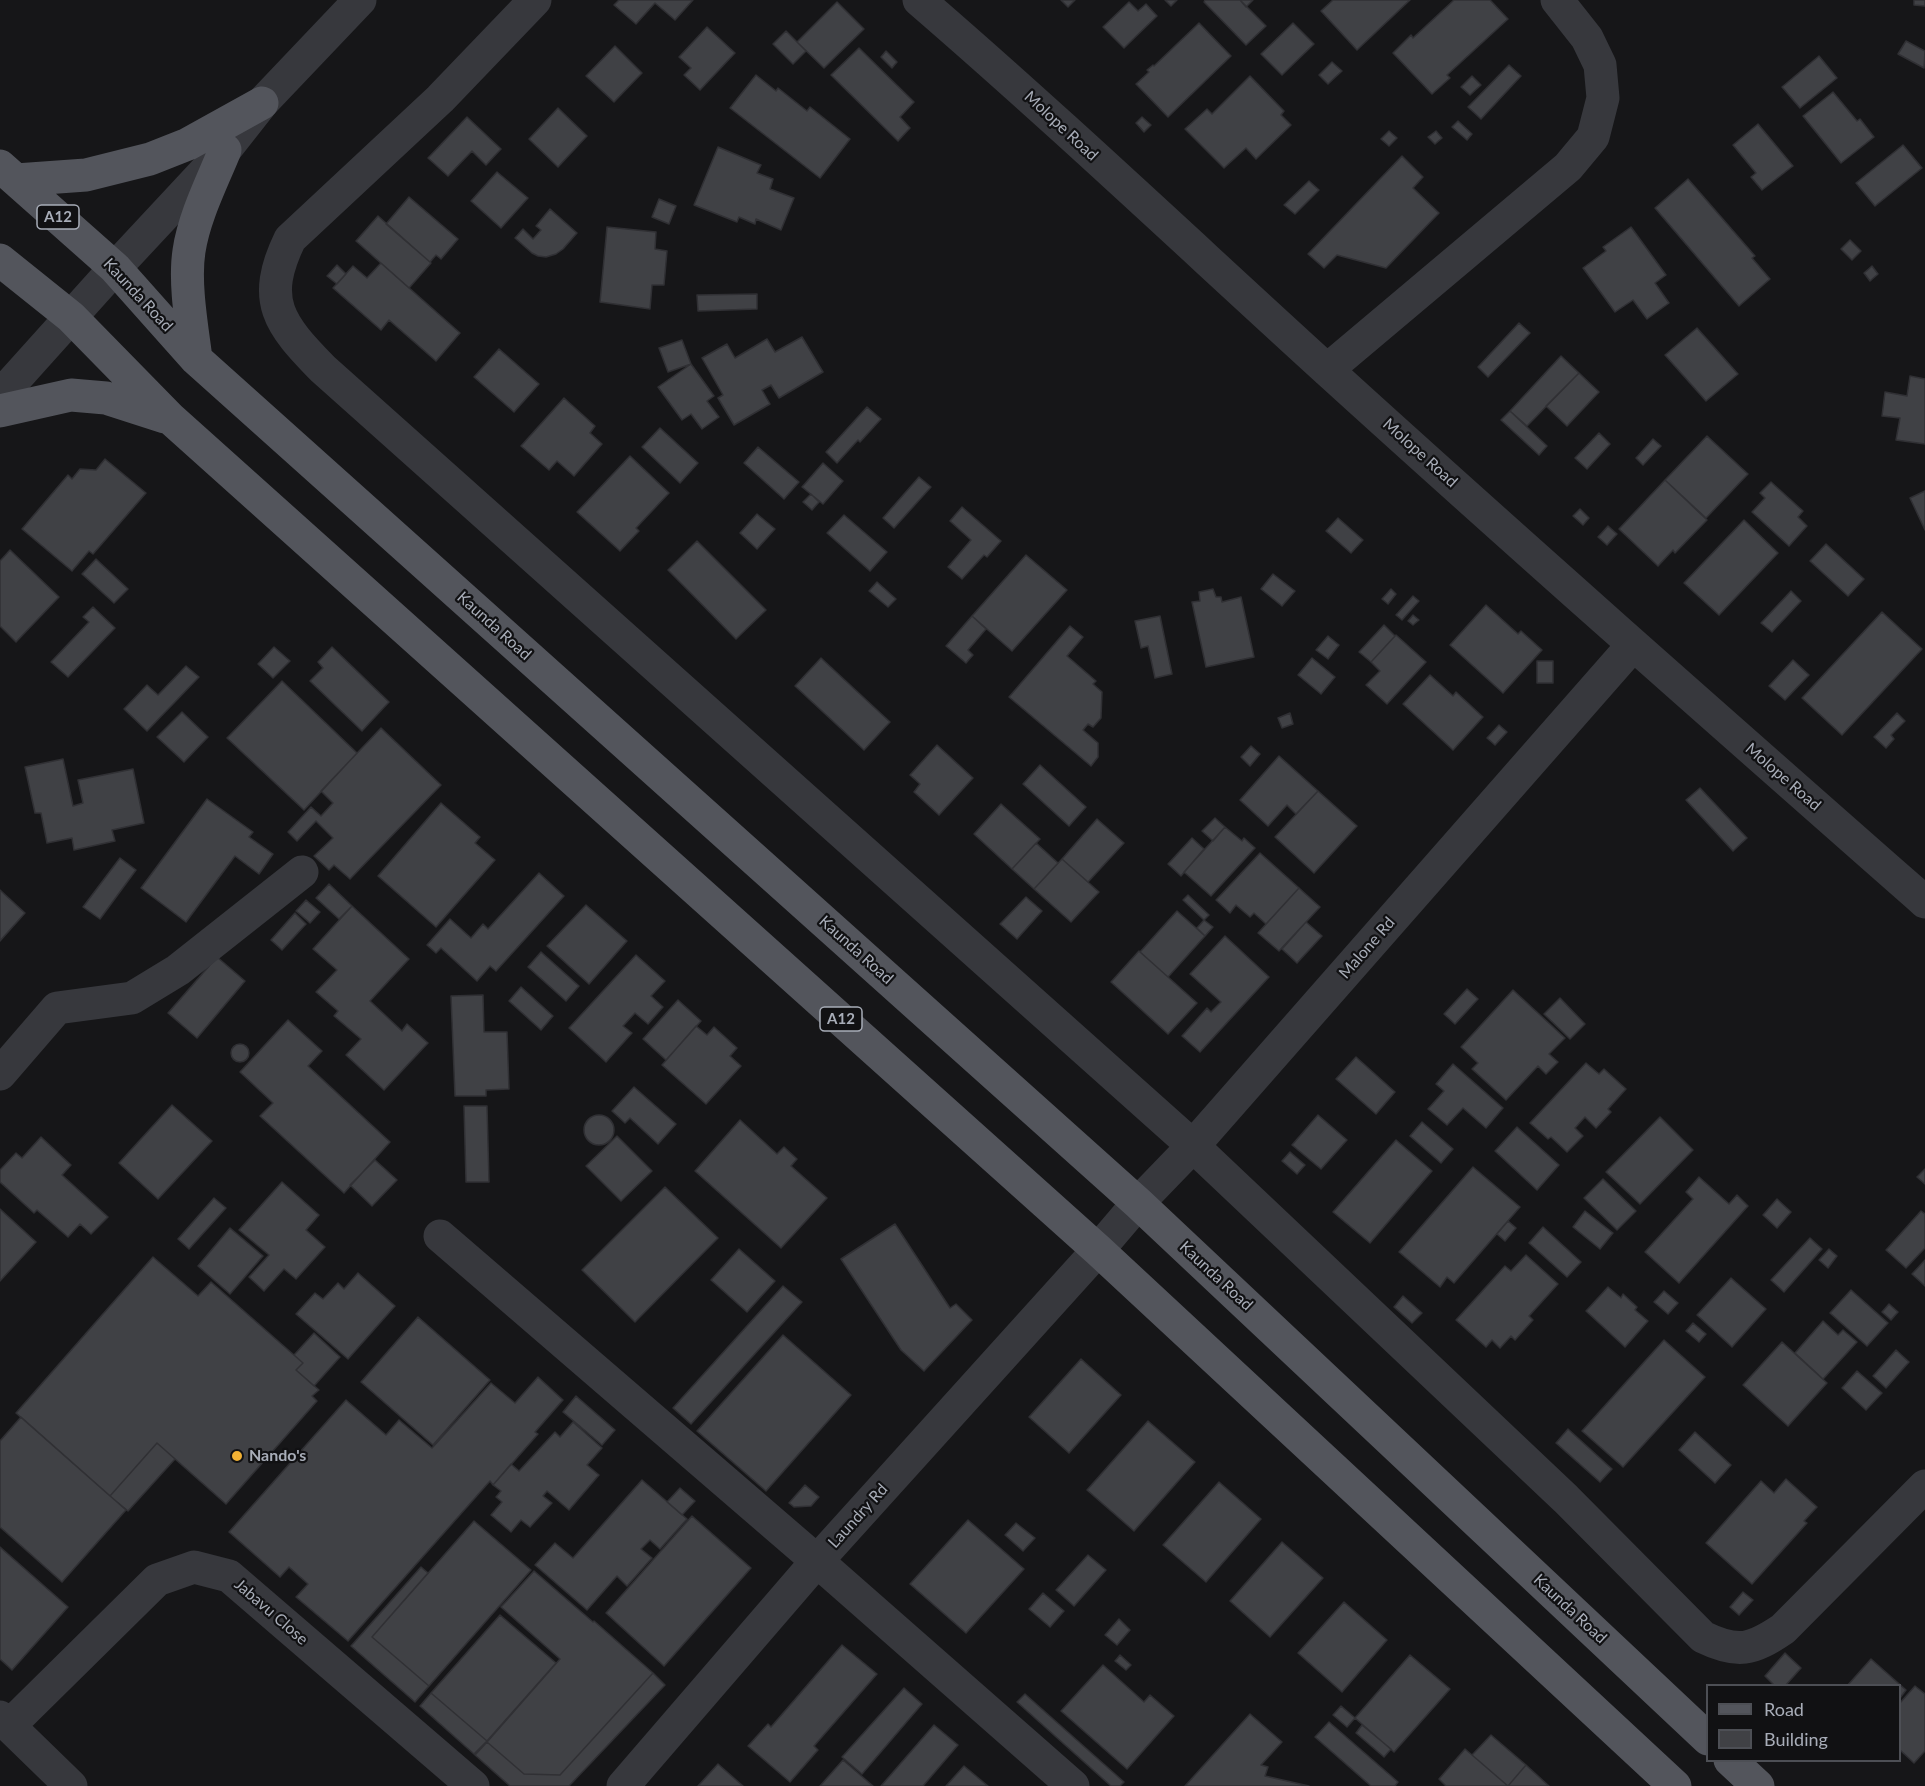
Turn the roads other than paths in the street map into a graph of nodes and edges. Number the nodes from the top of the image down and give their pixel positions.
1 (360, 0) edge
2 (535, 0) edge
3 (919, 0) edge
4 (1557, 0) edge
5 (262, 103) junction
6 (225, 150) junction
7 (8, 173) edge
8 (0, 260) edge
9 (115, 268) junction
10 (71, 317) junction
11 (196, 359) junction
12 (1327, 370) junction
13 (0, 396) edge
14 (0, 411) edge
15 (170, 418) junction
16 (1634, 645) junction
17 (302, 872) dead end
18 (1925, 902) edge
19 (0, 1074) edge
20 (1193, 1146) junction
21 (1138, 1203) junction
22 (440, 1236) dead end
23 (1098, 1250) junction
24 (1925, 1486) edge
25 (817, 1561) junction
26 (5, 1722) edge
27 (1706, 1738) edge
28 (1731, 1762) edge
29 (71, 1786) edge
30 (473, 1786) edge
31 (623, 1786) edge
32 (1073, 1786) edge
33 (1675, 1786) edge
34 (1758, 1786) edge

1 - 5 street
2 - 20 street
3 - 12 street, Molope Road
4 - 12 street
5 - 6 street
5 - 7 main road
6 - 9 street
6 - 11 main road
7 - 9 main road, Kaunda Road / A12
8 - 10 main road, A12
9 - 10 street
9 - 11 main road, Kaunda Road / A12
10 - 13 street
10 - 15 main road, A12
11 - 21 main road, Kaunda Road / A12
12 - 16 street, Molope Road
14 - 15 main road
15 - 23 main road, A12
16 - 18 street, Molope Road
16 - 20 street, Malone Rd
17 - 19 street
20 - 21 street, Malone Rd
20 - 24 street
21 - 23 street, Malone Rd
21 - 27 main road, Kaunda Road / A12
22 - 25 street
23 - 25 street, Laundry Rd
23 - 33 main road, A12
25 - 31 street, Laundry Rd
25 - 32 street
26 - 29 street
26 - 30 street, Jabavu Close
28 - 34 main road

